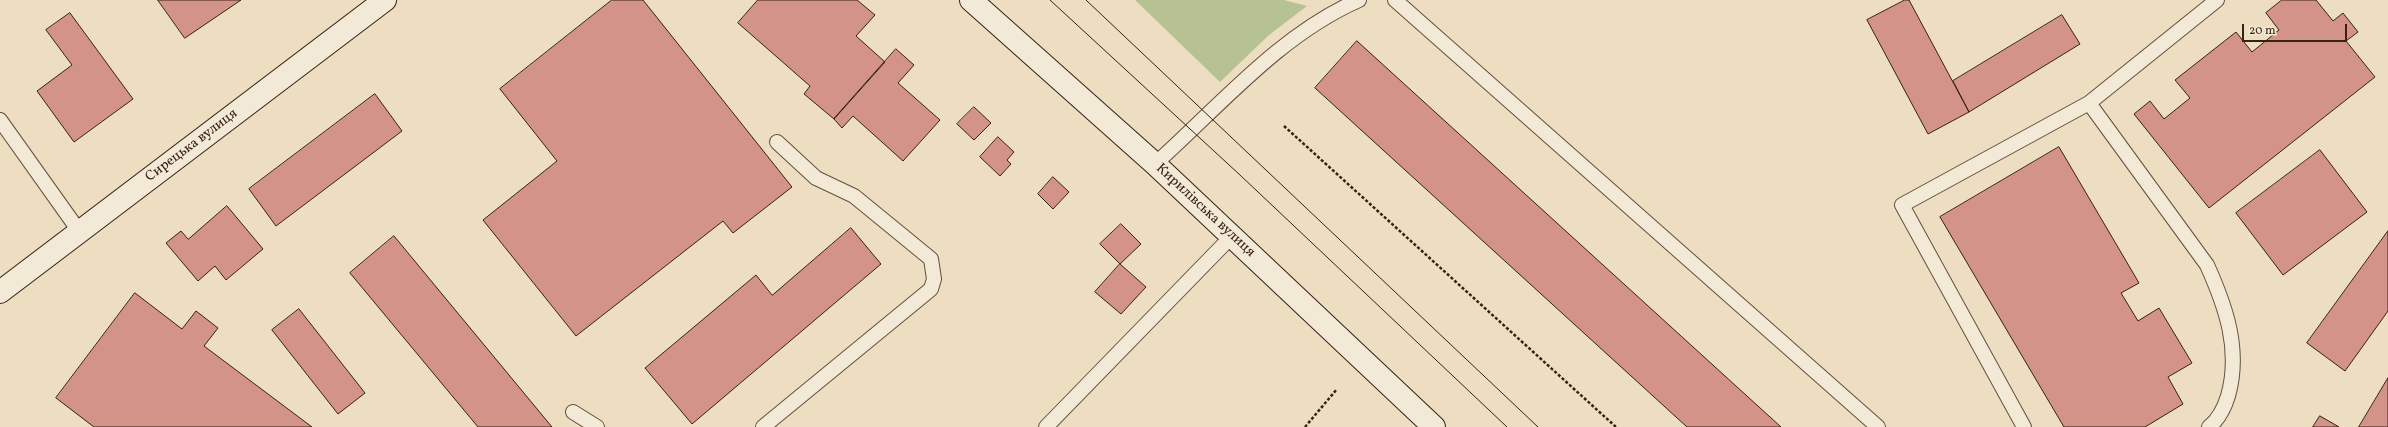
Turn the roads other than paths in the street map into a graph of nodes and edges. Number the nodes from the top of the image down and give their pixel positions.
1 (385, 0) edge
2 (971, 0) edge
3 (1359, 0) edge
4 (1395, 0) edge
5 (2218, 0) edge
6 (2089, 103) junction
7 (0, 120) edge
8 (776, 142) dead end
9 (1155, 164) junction
10 (79, 231) junction
11 (1232, 236) junction
12 (0, 292) edge
13 (573, 412) dead end
14 (596, 427) edge
15 (763, 427) edge
16 (1046, 427) edge
17 (1434, 427) edge
18 (1878, 427) edge
19 (2024, 427) edge
20 (2209, 427) edge

1 - 10 main road, Сирецька вулиця
2 - 9 main road, Кирилівська вулиця
3 - 9 lane
4 - 18 lane
5 - 6 lane
6 - 19 lane
6 - 20 lane
7 - 10 lane
8 - 15 lane
9 - 11 main road, Кирилівська вулиця
10 - 12 main road, Сирецька вулиця
11 - 16 lane
11 - 17 main road, Кирилівська вулиця
13 - 14 lane

